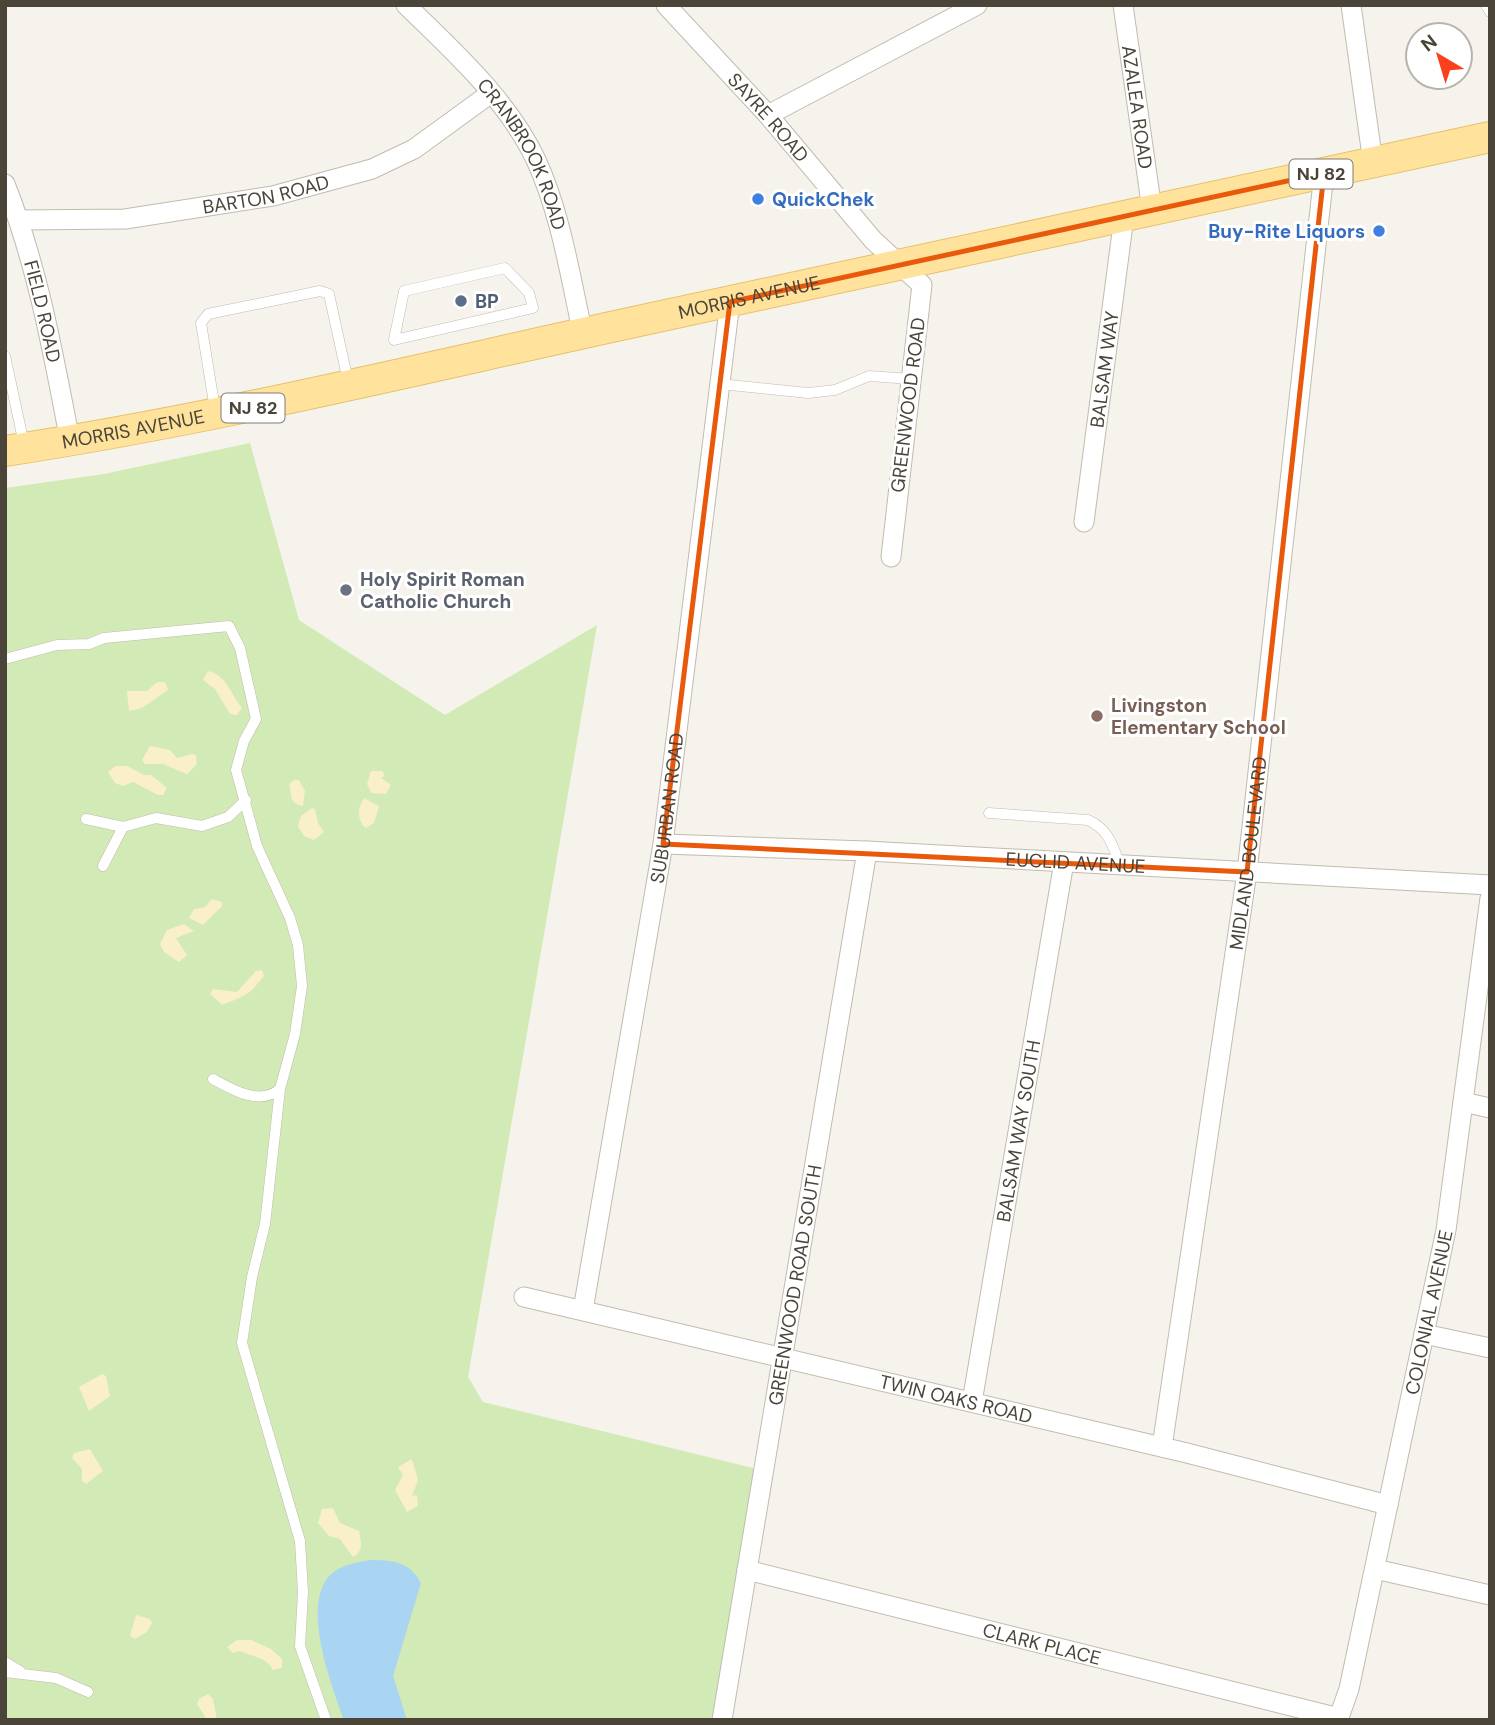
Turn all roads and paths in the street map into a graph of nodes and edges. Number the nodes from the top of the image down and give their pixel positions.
1 (406, 5) edge
2 (666, 5) edge
3 (976, 5) edge
4 (1123, 5) edge
5 (1351, 5) edge
6 (1486, 5) edge
7 (1490, 12) edge
8 (491, 93) junction
9 (768, 116) junction
10 (1490, 137) edge
11 (1373, 163) junction
12 (1324, 173) junction
13 (5, 184) edge
14 (1138, 213) junction
15 (20, 220) junction
16 (898, 264) junction
17 (730, 302) junction
18 (533, 307) joint
19 (583, 334) junction
20 (5, 356) edge
21 (911, 379) junction
22 (720, 384) junction
23 (349, 388) junction
24 (216, 416) junction
25 (70, 441) junction
26 (15, 449) edge
27 (1084, 522) dead end
28 (891, 557) dead end
29 (5, 659) edge
30 (246, 800) junction
31 (989, 813) dead end
32 (86, 819) dead end
33 (123, 827) junction
34 (663, 844) junction
35 (867, 851) junction
36 (1064, 862) junction
37 (1120, 865) junction
38 (103, 866) dead end
39 (1247, 872) junction
40 (1490, 885) edge
41 (1490, 898) edge
42 (213, 1079) dead end
43 (280, 1089) junction
44 (1463, 1102) junction
45 (1490, 1108) edge
46 (524, 1297) dead end
47 (583, 1310) junction
48 (1424, 1334) junction
49 (1490, 1348) edge
50 (782, 1358) junction
51 (972, 1402) junction
52 (1162, 1447) junction
53 (1388, 1505) junction
54 (1375, 1569) junction
55 (747, 1570) junction
56 (1490, 1595) edge
57 (5, 1662) edge
58 (5, 1672) edge
59 (23, 1674) junction
60 (89, 1692) dead end
61 (1338, 1719) edge
62 (326, 1720) edge
63 (722, 1720) edge

1 - 8 street, CRANBROOK ROAD
2 - 9 street, SAYRE ROAD
3 - 9 street
4 - 14 street, AZALEA ROAD
5 - 11 street
6 - 7 lane
8 - 15 street, BARTON ROAD
8 - 19 street, CRANBROOK ROAD
9 - 16 street, SAYRE ROAD
10 - 11 main road, MORRIS AVENUE / NJ 82
11 - 12 main road, MORRIS AVENUE / NJ 82
12 - 14 main road, MORRIS AVENUE / NJ 82
12 - 39 street, MIDLAND BOULEVARD
13 - 15 street, FIELD ROAD
14 - 16 main road, MORRIS AVENUE / NJ 82
14 - 27 street, BALSAM WAY
15 - 25 street, FIELD ROAD
16 - 17 main road, MORRIS AVENUE / NJ 82
16 - 21 street, GREENWOOD ROAD
17 - 19 main road, MORRIS AVENUE / NJ 82
17 - 22 street, SUBURBAN ROAD
18 - 18 lane
19 - 23 main road, MORRIS AVENUE / NJ 82
20 - 26 lane
21 - 22 lane
21 - 28 street, GREENWOOD ROAD
22 - 34 street, SUBURBAN ROAD
23 - 24 main road, MORRIS AVENUE / NJ 82
23 - 24 lane
24 - 25 main road, MORRIS AVENUE / NJ 82
25 - 26 main road, MORRIS AVENUE / NJ 82
29 - 30 lane
30 - 33 lane
30 - 43 lane
31 - 37 lane
32 - 33 lane
33 - 38 lane
34 - 35 street, EUCLID AVENUE
34 - 47 street, SUBURBAN ROAD
35 - 36 street, EUCLID AVENUE
35 - 50 street, GREENWOOD ROAD SOUTH
36 - 37 street, EUCLID AVENUE
36 - 51 street, BALSAM WAY SOUTH
37 - 39 street, EUCLID AVENUE
39 - 40 street, EUCLID AVENUE
39 - 52 street, MIDLAND BOULEVARD
41 - 44 street, COLONIAL AVENUE
42 - 43 lane
43 - 62 lane
44 - 45 street
44 - 48 street, COLONIAL AVENUE
46 - 47 street, TWIN OAKS ROAD
47 - 50 street, TWIN OAKS ROAD
48 - 49 street
48 - 53 street, COLONIAL AVENUE
50 - 51 street, TWIN OAKS ROAD
50 - 55 street, GREENWOOD ROAD SOUTH
51 - 52 street, TWIN OAKS ROAD
52 - 53 street, TWIN OAKS ROAD
53 - 54 street, COLONIAL AVENUE
54 - 56 street
54 - 61 street, COLONIAL AVENUE
55 - 61 street, CLARK PLACE
55 - 63 street, GREENWOOD ROAD SOUTH
57 - 59 lane
58 - 59 lane
59 - 60 lane

